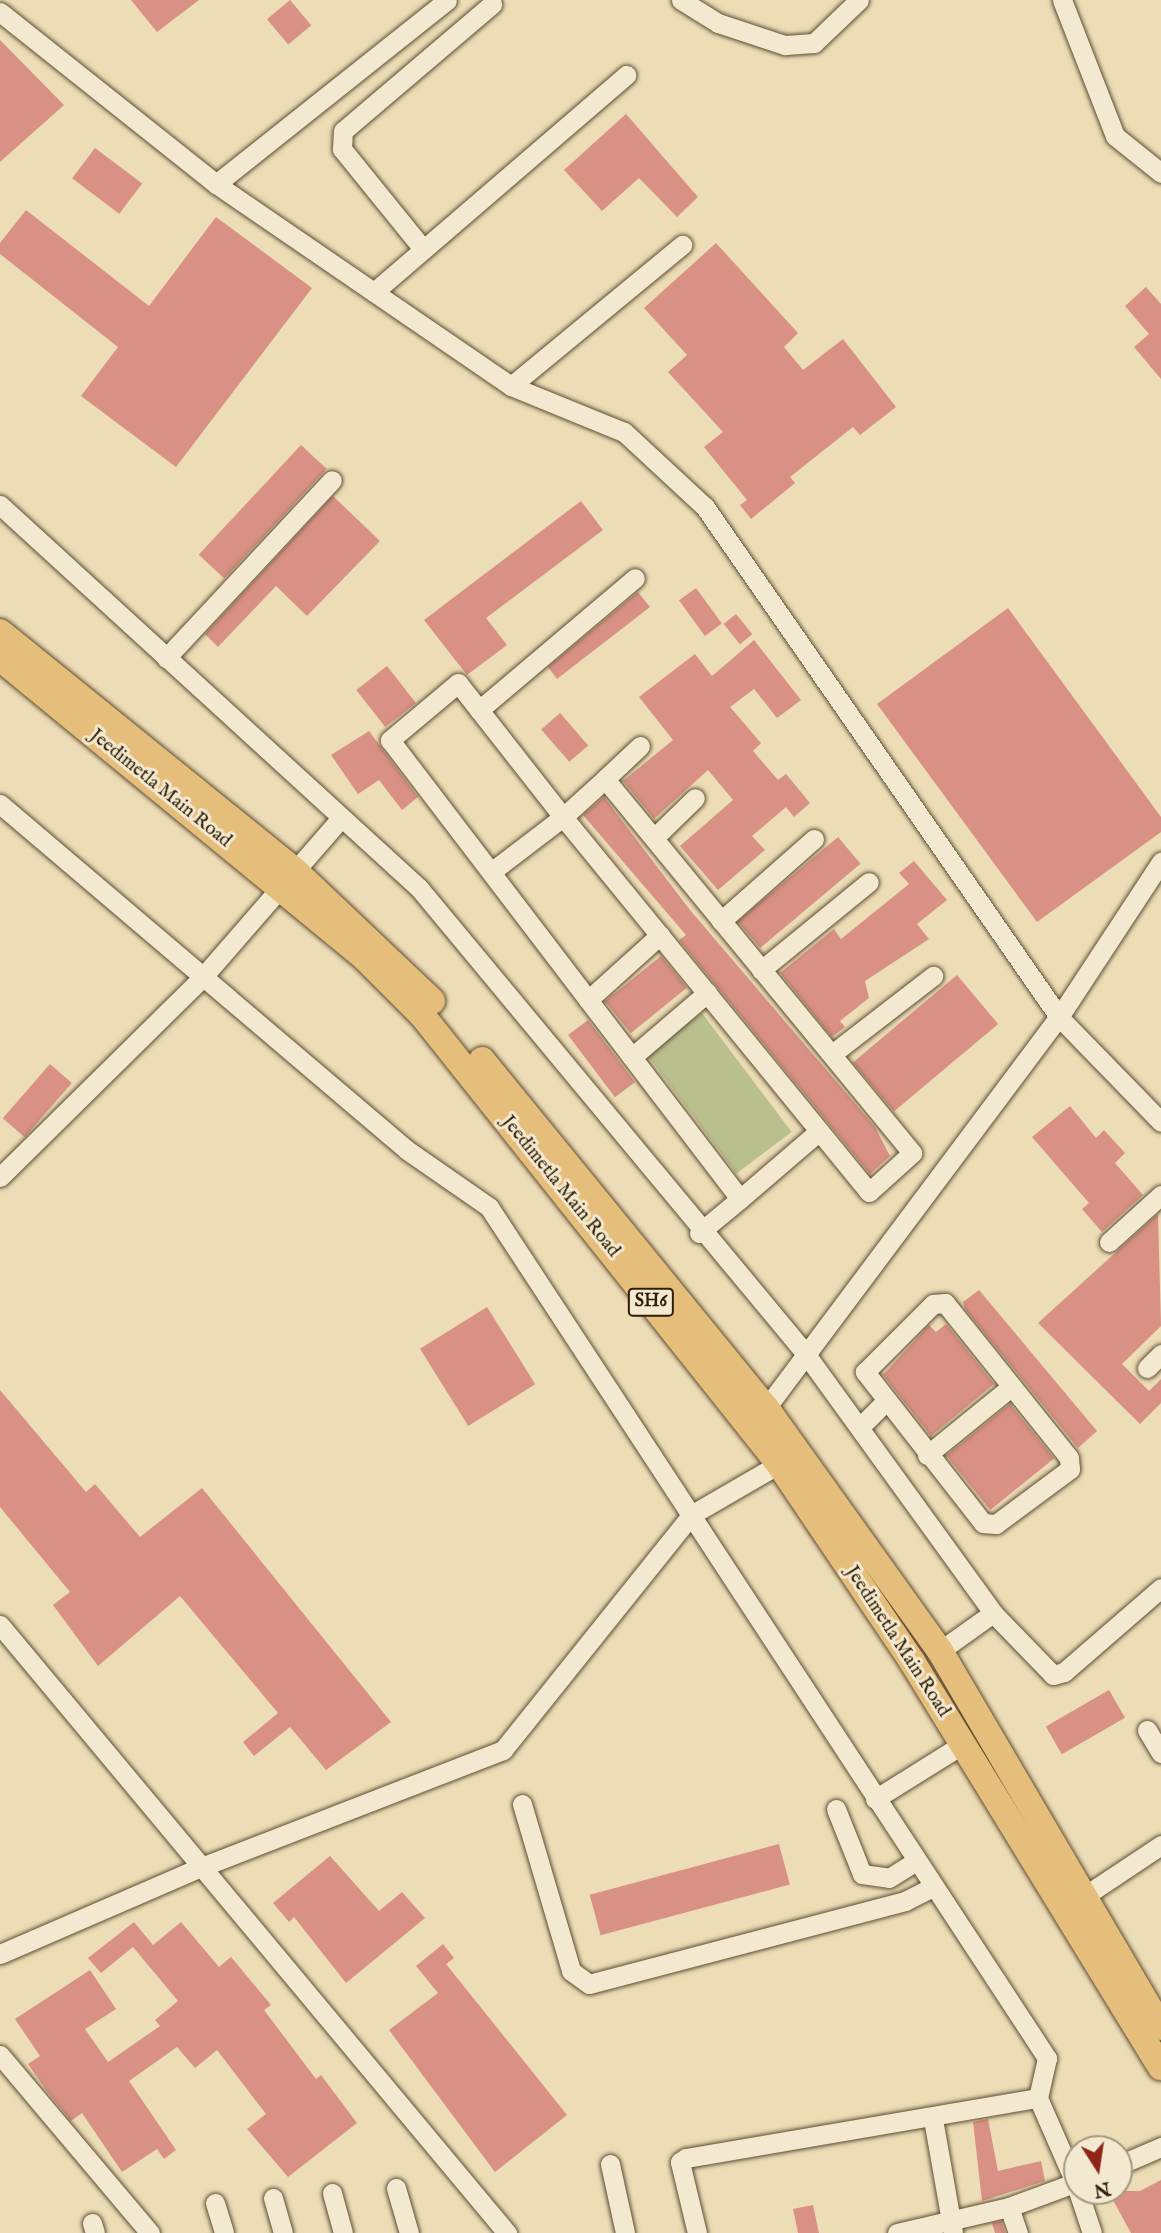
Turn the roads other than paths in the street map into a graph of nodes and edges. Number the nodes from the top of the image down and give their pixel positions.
1 (447, 0) edge
2 (681, 0) edge
3 (859, 0) edge
4 (1062, 0) edge
5 (492, 4) dead end
6 (0, 13) edge
7 (626, 75) dead end
8 (1161, 173) edge
9 (216, 184) junction
10 (682, 245) dead end
11 (423, 250) junction
12 (374, 292) junction
13 (511, 386) junction
14 (332, 480) dead end
15 (0, 505) edge
16 (635, 578) dead end
17 (0, 632) edge
18 (0, 658) edge
19 (166, 658) junction
20 (479, 710) junction
21 (640, 746) dead end
22 (605, 779) junction
23 (695, 798) dead end
24 (0, 804) edge
25 (563, 817) junction
26 (339, 820) junction
27 (654, 838) junction
28 (814, 839) dead end
29 (1161, 862) edge
30 (491, 872) junction
31 (288, 879) junction
32 (869, 882) dead end
33 (722, 921) junction
34 (660, 935) junction
35 (761, 970) junction
36 (933, 976) dead end
37 (201, 979) junction
38 (707, 993) junction
39 (588, 1000) junction
40 (1059, 1017) junction
41 (832, 1054) junction
42 (632, 1057) junction
43 (1160, 1119) edge
44 (819, 1130) junction
45 (0, 1177) edge
46 (1161, 1195) edge
47 (740, 1199) junction
48 (699, 1233) junction
49 (1109, 1242) dead end
50 (805, 1353) junction
51 (1161, 1353) edge
52 (1147, 1368) dead end
53 (1012, 1386) junction
54 (885, 1402) junction
55 (766, 1408) junction
56 (860, 1427) junction
57 (927, 1455) junction
58 (779, 1464) junction
59 (691, 1515) junction
60 (1161, 1588) edge
61 (993, 1613) junction
62 (0, 1625) edge
63 (940, 1651) junction
64 (1147, 1730) dead end
65 (963, 1744) junction
66 (1161, 1753) edge
67 (875, 1799) junction
68 (522, 1804) dead end
69 (836, 1809) dead end
70 (1161, 1845) edge
71 (916, 1861) junction
72 (199, 1868) junction
73 (933, 1887) junction
74 (1086, 1895) junction
75 (0, 1954) edge
76 (1161, 2027) edge
77 (0, 2055) edge
78 (1161, 2067) edge
79 (1038, 2098) junction
80 (933, 2119) junction
81 (1161, 2147) edge
82 (1063, 2154) edge
83 (1133, 2159) edge
84 (610, 2164) dead end
85 (396, 2188) dead end
86 (1063, 2190) edge
87 (332, 2193) dead end
88 (273, 2198) dead end
89 (215, 2203) dead end
90 (1083, 2205) edge
91 (1009, 2207) junction
92 (952, 2227) edge
93 (908, 2232) edge
94 (150, 2233) edge
95 (224, 2233) edge
96 (283, 2233) edge
97 (343, 2233) edge
98 (409, 2233) edge
99 (507, 2233) edge
100 (625, 2233) edge
101 (697, 2233) edge
102 (1018, 2233) edge
103 (1092, 2233) edge

1 - 9 street
2 - 3 street
4 - 8 street
5 - 11 street
6 - 9 street
7 - 11 street
9 - 12 street
10 - 13 street
11 - 12 street
12 - 13 street
13 - 40 street
14 - 19 street
15 - 19 street
16 - 20 street
17 - 31 main road, Jeedimetla Main Road / SH6
18 - 31 main road, Jeedimetla Main Road / SH6
19 - 26 street
20 - 25 street
20 - 30 street
21 - 22 street
22 - 25 street
22 - 27 street
23 - 27 street
24 - 37 street
25 - 30 street
25 - 34 street
26 - 31 street
26 - 48 street
27 - 33 street
28 - 33 street
29 - 40 street
30 - 39 street
31 - 37 street
31 - 55 main road, Jeedimetla Main Road / SH6
31 - 58 main road, Jeedimetla Main Road / SH6
32 - 35 street
33 - 35 street
34 - 38 street
34 - 39 street
35 - 41 street
36 - 41 street
37 - 45 street
37 - 59 street
38 - 42 street
38 - 44 street
39 - 42 street
40 - 43 street
40 - 50 street
41 - 44 street
42 - 47 street
44 - 47 street
46 - 49 street
47 - 48 street
48 - 50 street
50 - 55 street
50 - 56 street
51 - 52 street
53 - 54 street
53 - 57 street
53 - 57 street
54 - 56 street
54 - 57 street
55 - 63 main road, Jeedimetla Main Road / SH6
56 - 61 street
58 - 59 street
58 - 65 main road, Jeedimetla Main Road / SH6
59 - 67 street
59 - 72 street
60 - 61 street
61 - 63 street
62 - 72 street
63 - 74 main road, Jeedimetla Main Road / SH6
64 - 66 street
65 - 67 street
65 - 78 main road, Jeedimetla Main Road / SH6
67 - 71 street
68 - 73 street
69 - 71 street
70 - 74 street
71 - 73 street
72 - 75 street
72 - 99 street
73 - 79 street
74 - 76 main road, Jeedimetla Main Road / SH6
77 - 94 street
79 - 80 street
79 - 82 street
80 - 92 street
80 - 101 street
81 - 83 street
84 - 100 street
85 - 98 street
86 - 91 street
87 - 97 street
88 - 96 street
89 - 95 street
90 - 103 street
91 - 92 street
91 - 102 street
92 - 93 street

